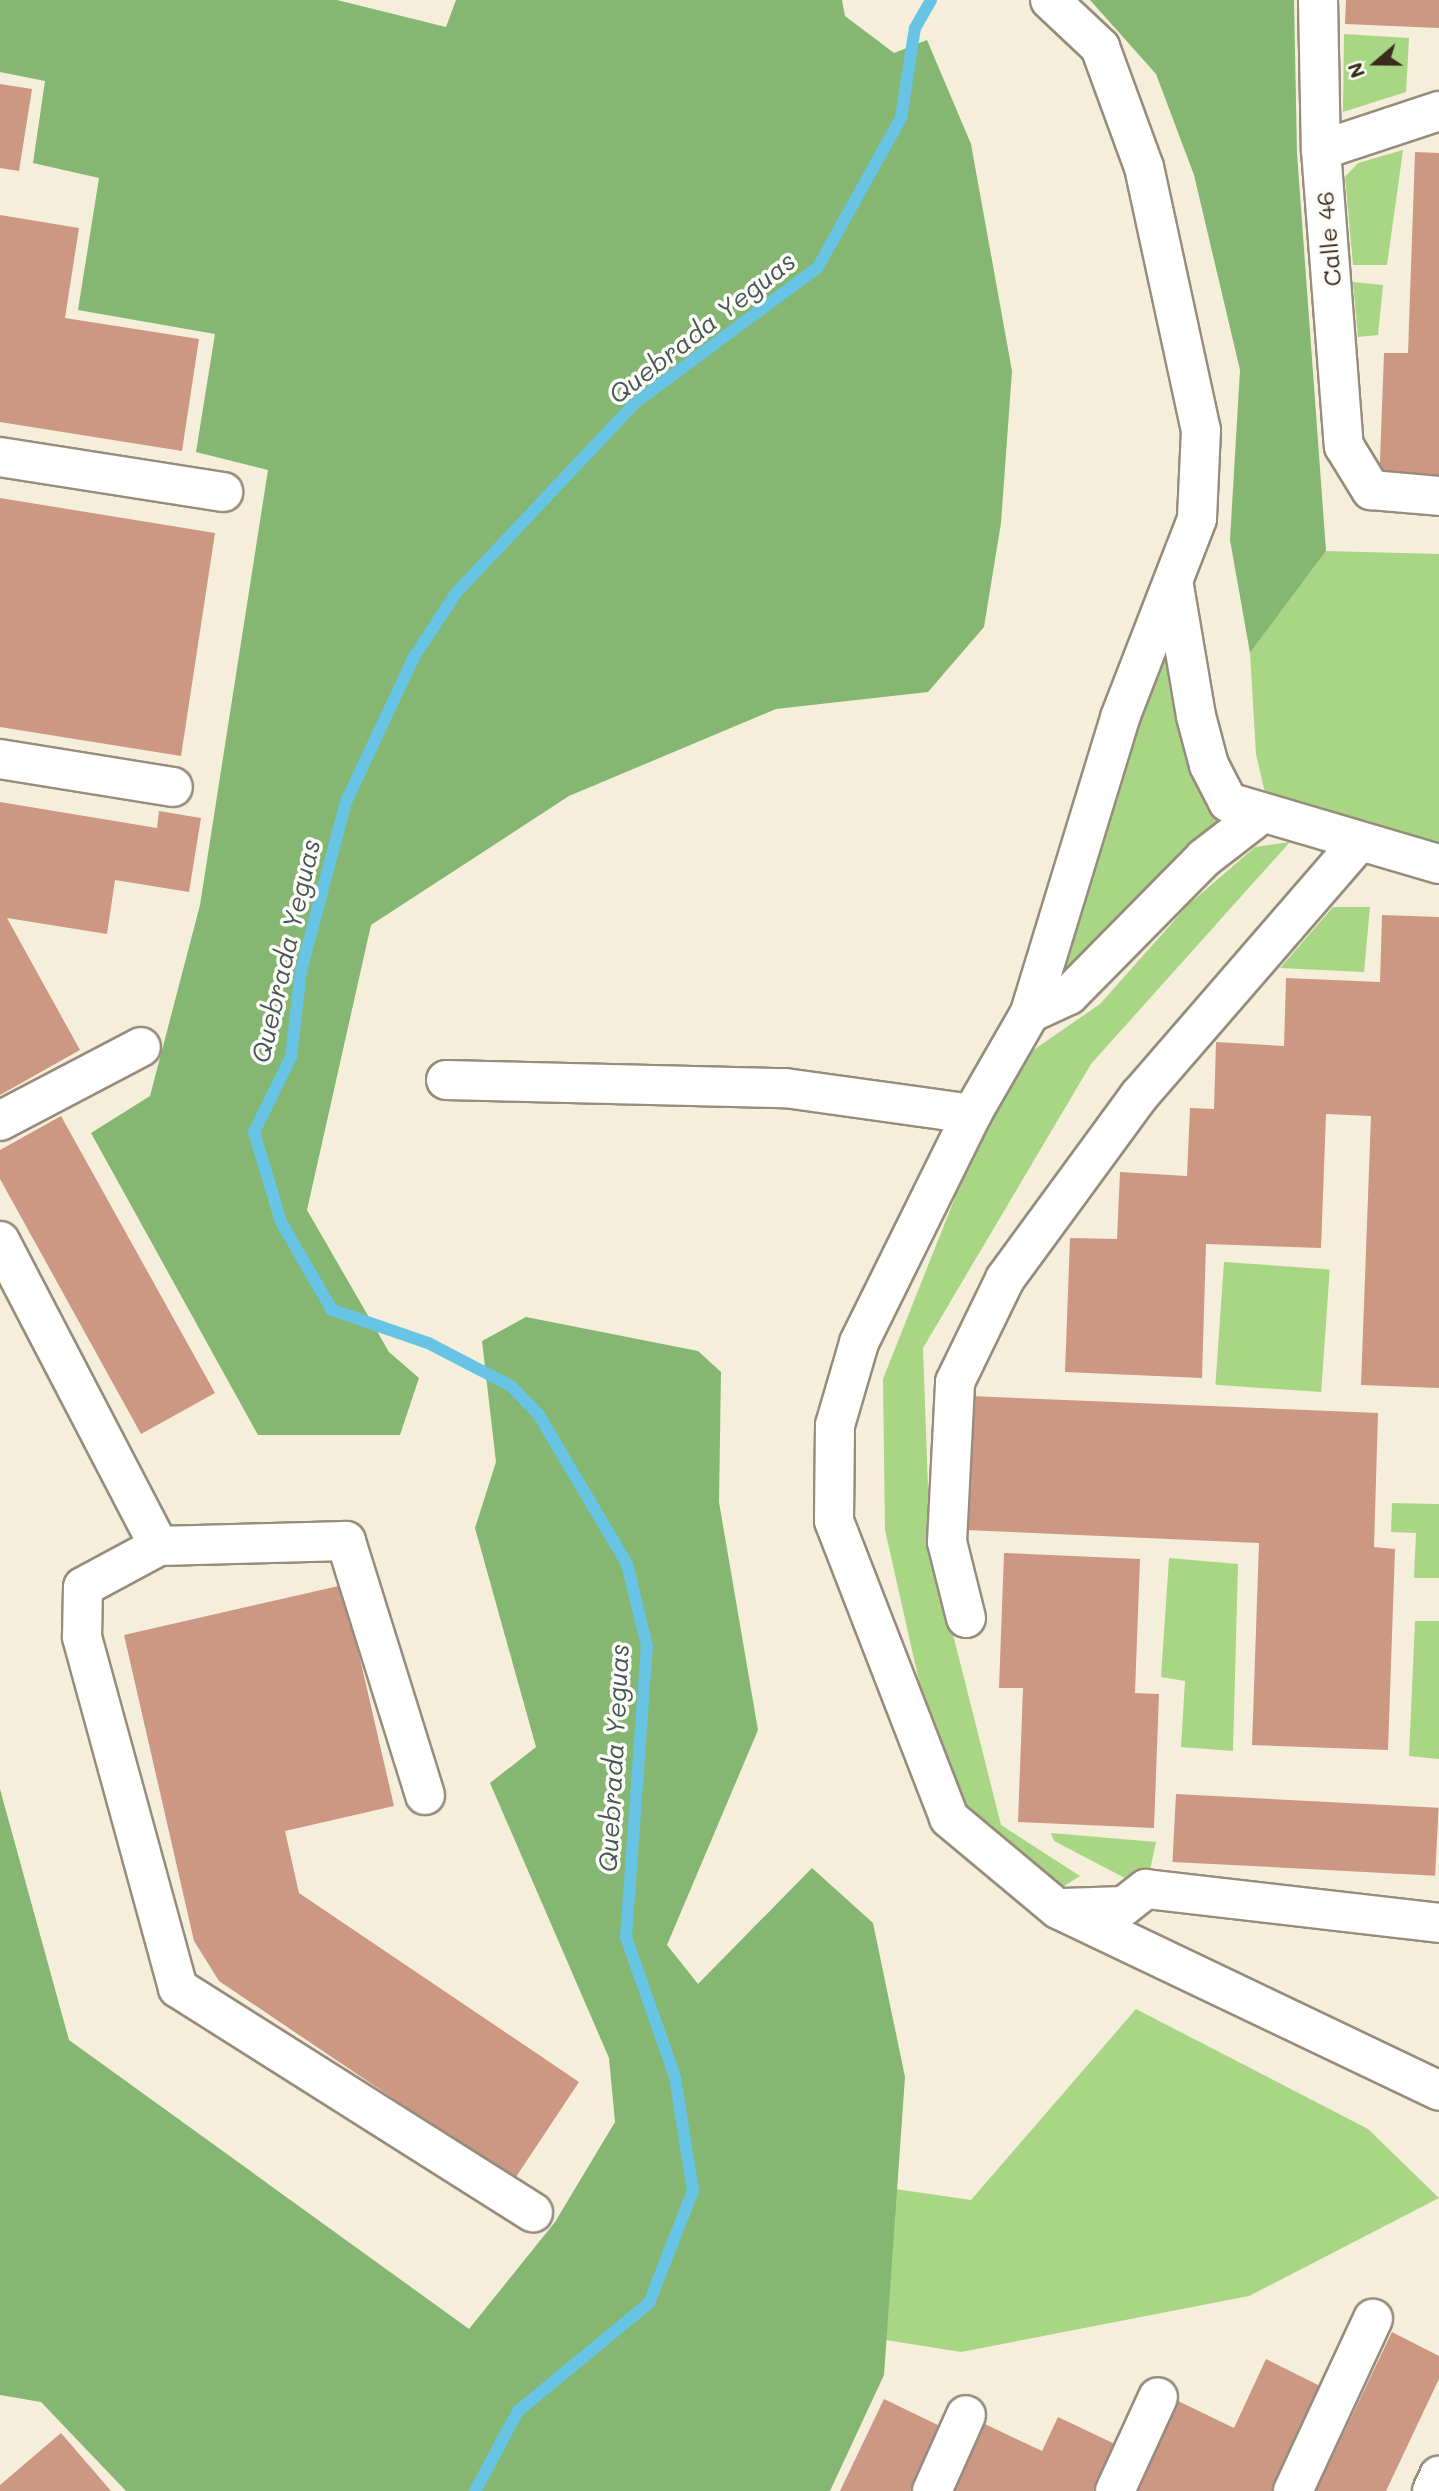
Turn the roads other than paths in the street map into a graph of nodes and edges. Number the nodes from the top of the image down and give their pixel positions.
1 (1050, 0) edge
2 (1318, 0) edge
3 (1439, 111) edge
4 (1321, 150) junction
5 (0, 457) edge
6 (223, 492) dead end
7 (1439, 496) edge
8 (1174, 584) junction
9 (0, 759) edge
10 (173, 787) dead end
11 (1261, 814) junction
12 (1358, 844) junction
13 (1439, 864) edge
14 (1030, 1013) junction
15 (141, 1047) dead end
16 (446, 1080) dead end
17 (972, 1114) junction
18 (0, 1121) edge
19 (0, 1241) edge
20 (159, 1546) junction
21 (967, 1618) dead end
22 (425, 1795) dead end
23 (1058, 1909) junction
24 (1439, 1923) edge
25 (1439, 2091) edge
26 (533, 2212) dead end
27 (1373, 2319) dead end
28 (1158, 2397) dead end
29 (966, 2415) dead end
30 (1439, 2476) edge
31 (932, 2491) edge
32 (1115, 2491) edge
33 (1293, 2491) edge
34 (1432, 2491) edge

1 - 8 street
2 - 4 street, Calle 46
3 - 4 street
4 - 7 street, Calle 46
5 - 6 street
8 - 11 street
8 - 14 street
9 - 10 street
11 - 12 street
11 - 14 street
12 - 13 street
12 - 21 street
14 - 17 street
15 - 18 street
16 - 17 street
17 - 23 street
19 - 20 street
20 - 22 street
20 - 26 street
23 - 24 street
23 - 25 street
27 - 33 street
28 - 32 street
29 - 31 street
30 - 34 street

